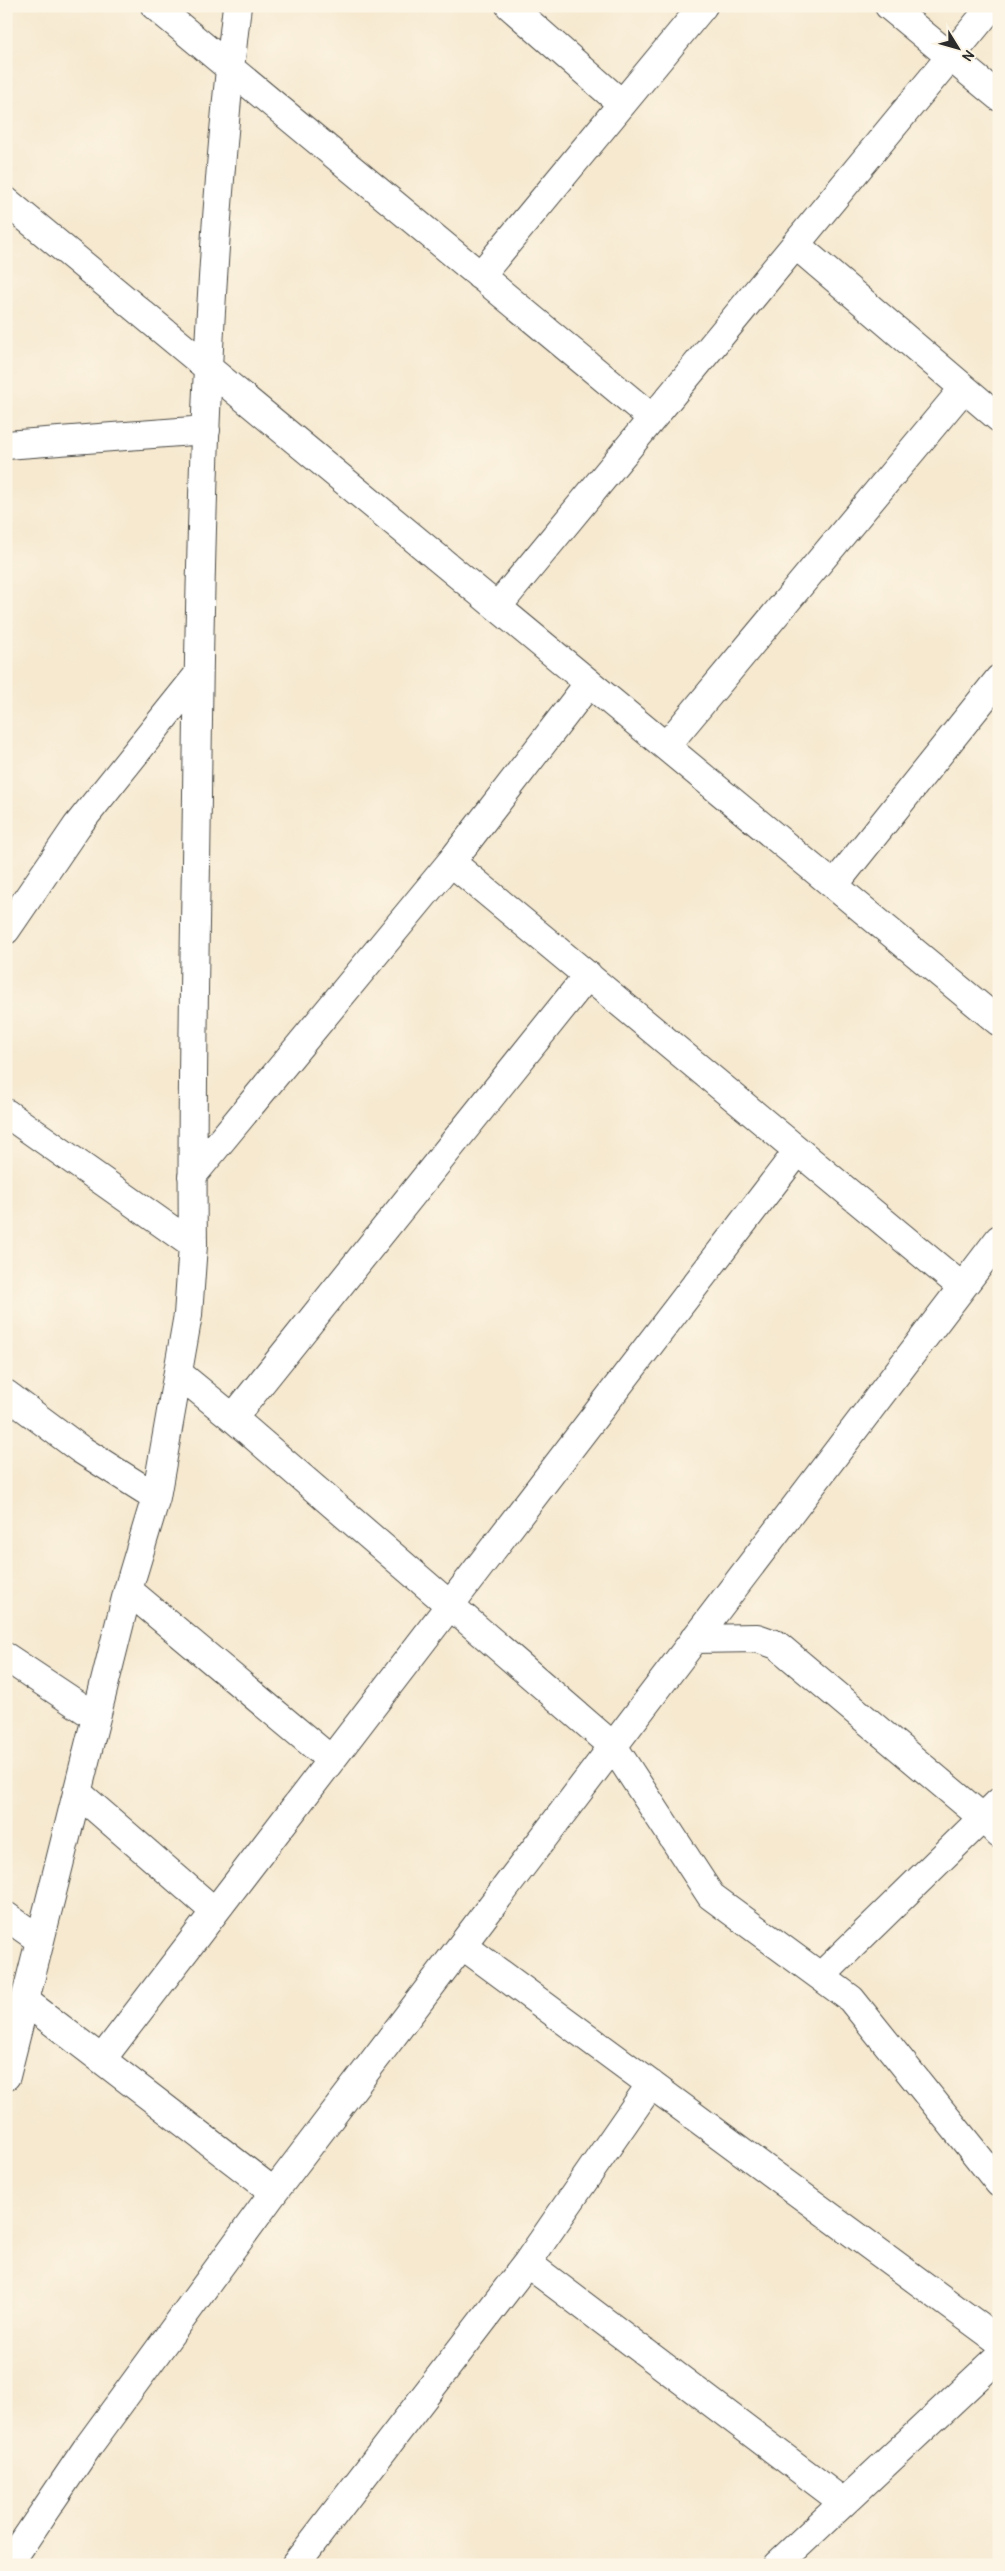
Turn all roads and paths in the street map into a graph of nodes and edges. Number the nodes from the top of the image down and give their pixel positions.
1 (155, 6) edge
2 (238, 6) edge
3 (510, 6) edge
4 (704, 6) edge
5 (889, 6) edge
6 (992, 6) edge
7 (950, 57) junction
8 (230, 68) junction
9 (999, 98) edge
10 (622, 104) junction
11 (6, 201) edge
12 (796, 245) junction
13 (480, 276) junction
14 (207, 367) junction
15 (964, 388) junction
16 (652, 418) junction
17 (999, 418) edge
18 (206, 430) junction
19 (6, 445) edge
20 (497, 607) junction
21 (198, 675) junction
22 (589, 683) junction
23 (996, 687) edge
24 (666, 746) junction
25 (450, 862) junction
26 (834, 885) junction
27 (6, 930) edge
28 (588, 975) junction
29 (999, 1022) edge
30 (6, 1113) edge
31 (798, 1151) junction
32 (192, 1176) junction
33 (999, 1239) edge
34 (193, 1245) junction
35 (962, 1287) junction
36 (178, 1373) junction
37 (6, 1394) edge
38 (233, 1418) junction
39 (156, 1497) junction
40 (128, 1590) junction
41 (448, 1604) junction
42 (694, 1640) junction
43 (6, 1657) edge
44 (96, 1717) junction
45 (613, 1746) junction
46 (330, 1759) junction
47 (77, 1792) junction
48 (994, 1818) edge
49 (214, 1911) junction
50 (6, 1916) edge
51 (40, 1940) junction
52 (462, 1945) junction
53 (821, 1976) junction
54 (24, 2000) junction
55 (102, 2059) junction
56 (6, 2076) edge
57 (651, 2084) junction
58 (999, 2183) edge
59 (274, 2192) junction
60 (528, 2263) junction
61 (999, 2341) edge
62 (999, 2357) edge
63 (843, 2502) junction
64 (8, 2565) edge
65 (295, 2565) edge
66 (777, 2565) edge

1 - 8 street
2 - 8 street
3 - 10 street
4 - 10 street
5 - 7 street
6 - 7 street
7 - 9 street
7 - 12 street
8 - 13 street
8 - 14 street
10 - 13 street
11 - 14 street
12 - 15 street
12 - 16 street
13 - 16 street
14 - 18 street
14 - 20 street
15 - 17 street
15 - 24 street
16 - 20 street
18 - 19 street
18 - 21 street
20 - 22 street
21 - 27 street
21 - 32 street
22 - 24 street
22 - 25 street
23 - 26 street
24 - 26 street
25 - 28 street
25 - 32 street
26 - 29 street
28 - 31 street
28 - 38 street
30 - 34 street
31 - 35 street
31 - 41 street
32 - 34 street
33 - 35 street
34 - 36 street
35 - 42 street
36 - 38 street
36 - 39 street
37 - 39 street
38 - 41 street
39 - 40 street
40 - 44 street
40 - 46 street
41 - 45 street
41 - 46 street
42 - 45 street
42 - 48 street
43 - 44 street
44 - 47 street
45 - 52 street
45 - 53 street
46 - 49 street
47 - 49 street
47 - 51 street
48 - 53 street
49 - 55 street
50 - 51 street
51 - 54 street
52 - 57 street
52 - 59 street
53 - 58 street
54 - 55 street
54 - 56 street
55 - 59 street
57 - 60 street
57 - 61 street
59 - 64 street
60 - 63 street
60 - 65 street
62 - 63 street
63 - 66 street

